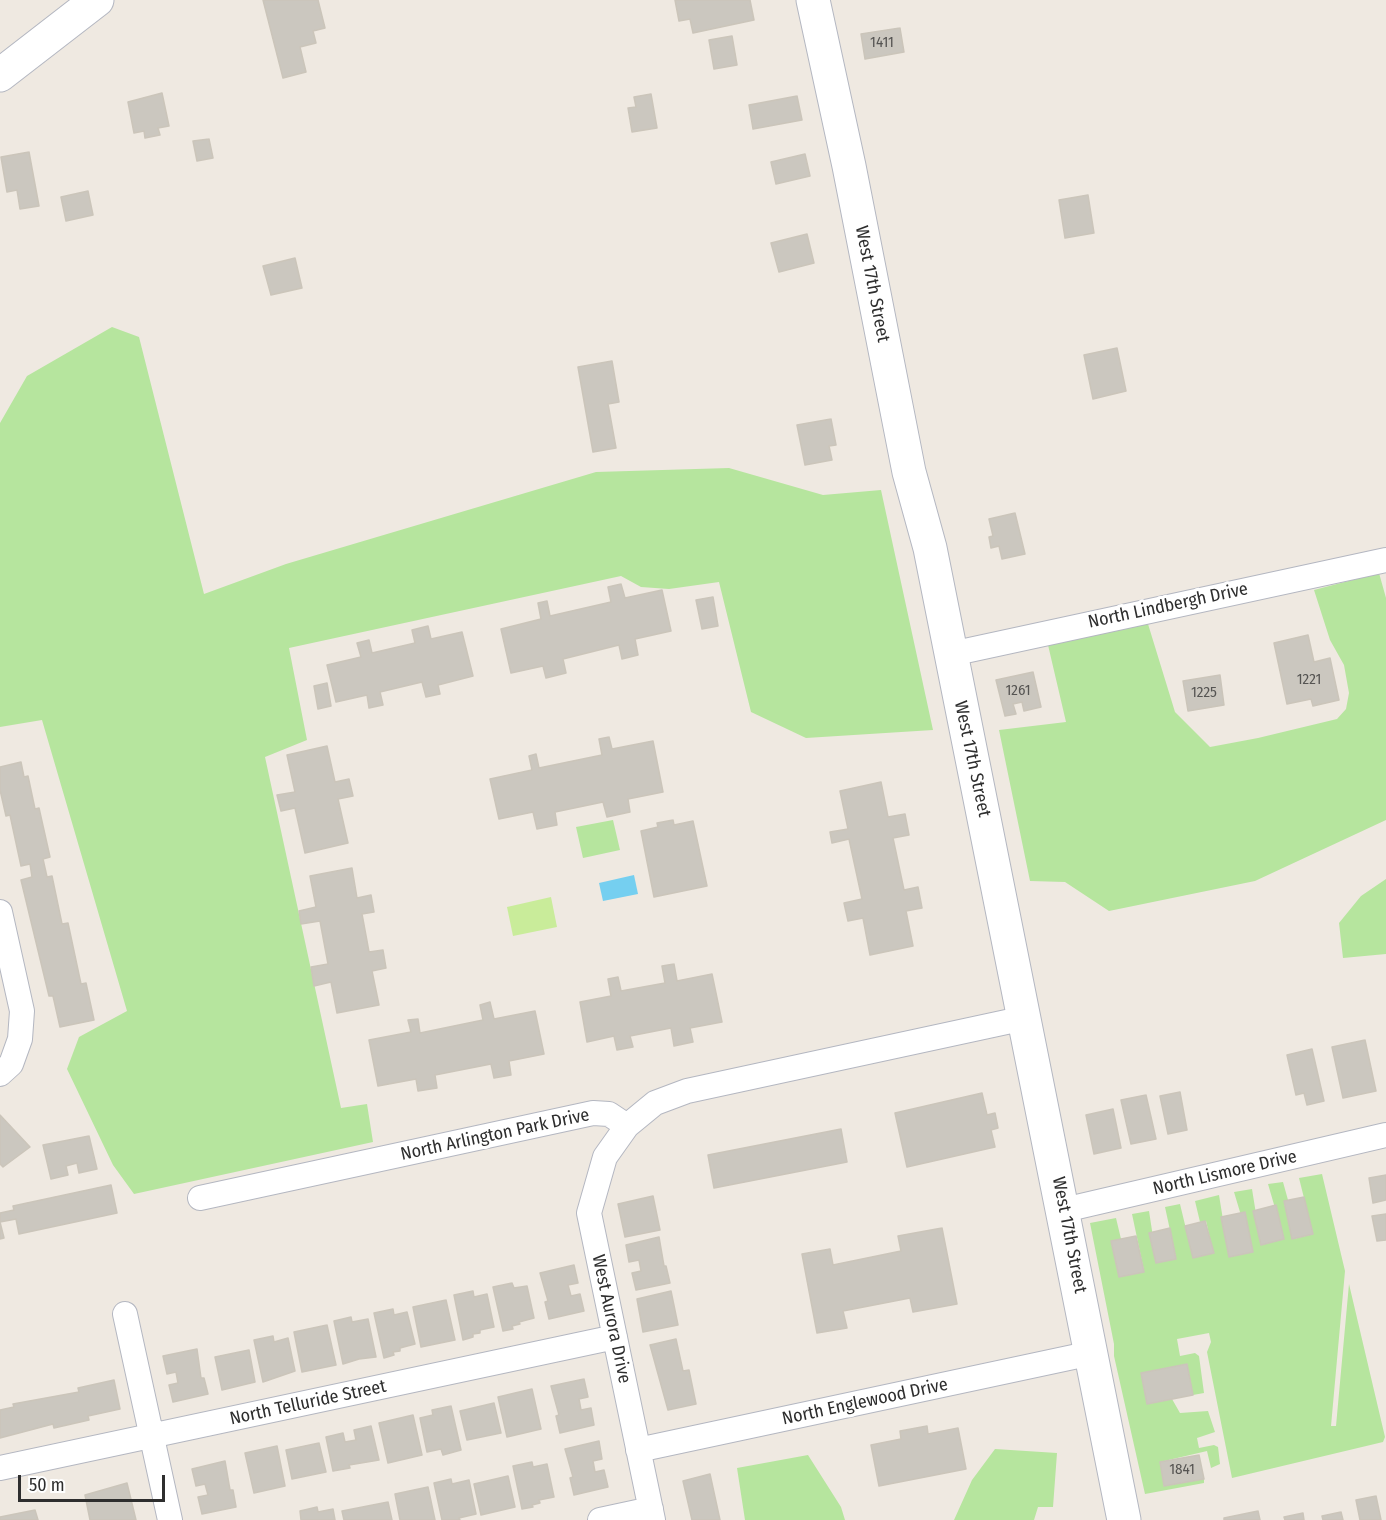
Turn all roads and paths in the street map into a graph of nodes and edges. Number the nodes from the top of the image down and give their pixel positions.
1 (97, 0) edge
2 (813, 0) edge
3 (0, 75) edge
4 (1386, 560) edge
5 (951, 654) junction
6 (0, 912) edge
7 (1025, 1018) junction
8 (0, 1074) edge
9 (627, 1126) junction
10 (1386, 1135) edge
11 (200, 1198) dead end
12 (1064, 1210) junction
13 (125, 1314) dead end
14 (615, 1337) junction
15 (1092, 1353) junction
16 (153, 1436) junction
17 (638, 1450) junction
18 (0, 1468) edge
19 (652, 1514) edge
20 (170, 1520) edge
21 (600, 1520) edge
22 (1124, 1520) edge

1 - 3 main road
2 - 5 main road, West 17th Street
4 - 5 street, North Lindbergh Drive
5 - 7 main road, West 17th Street
6 - 8 street
7 - 9 street
7 - 12 main road, West 17th Street
9 - 11 street, North Arlington Park Drive
9 - 14 street, West Aurora Drive
10 - 12 street, North Lismore Drive
12 - 15 main road, West 17th Street
13 - 16 street
14 - 16 street, North Telluride Street
14 - 17 street, West Aurora Drive
15 - 17 street, North Englewood Drive
15 - 22 main road, West 17th Street
16 - 18 street, North Telluride Street
16 - 20 street
17 - 19 street, West Aurora Drive
19 - 21 street

